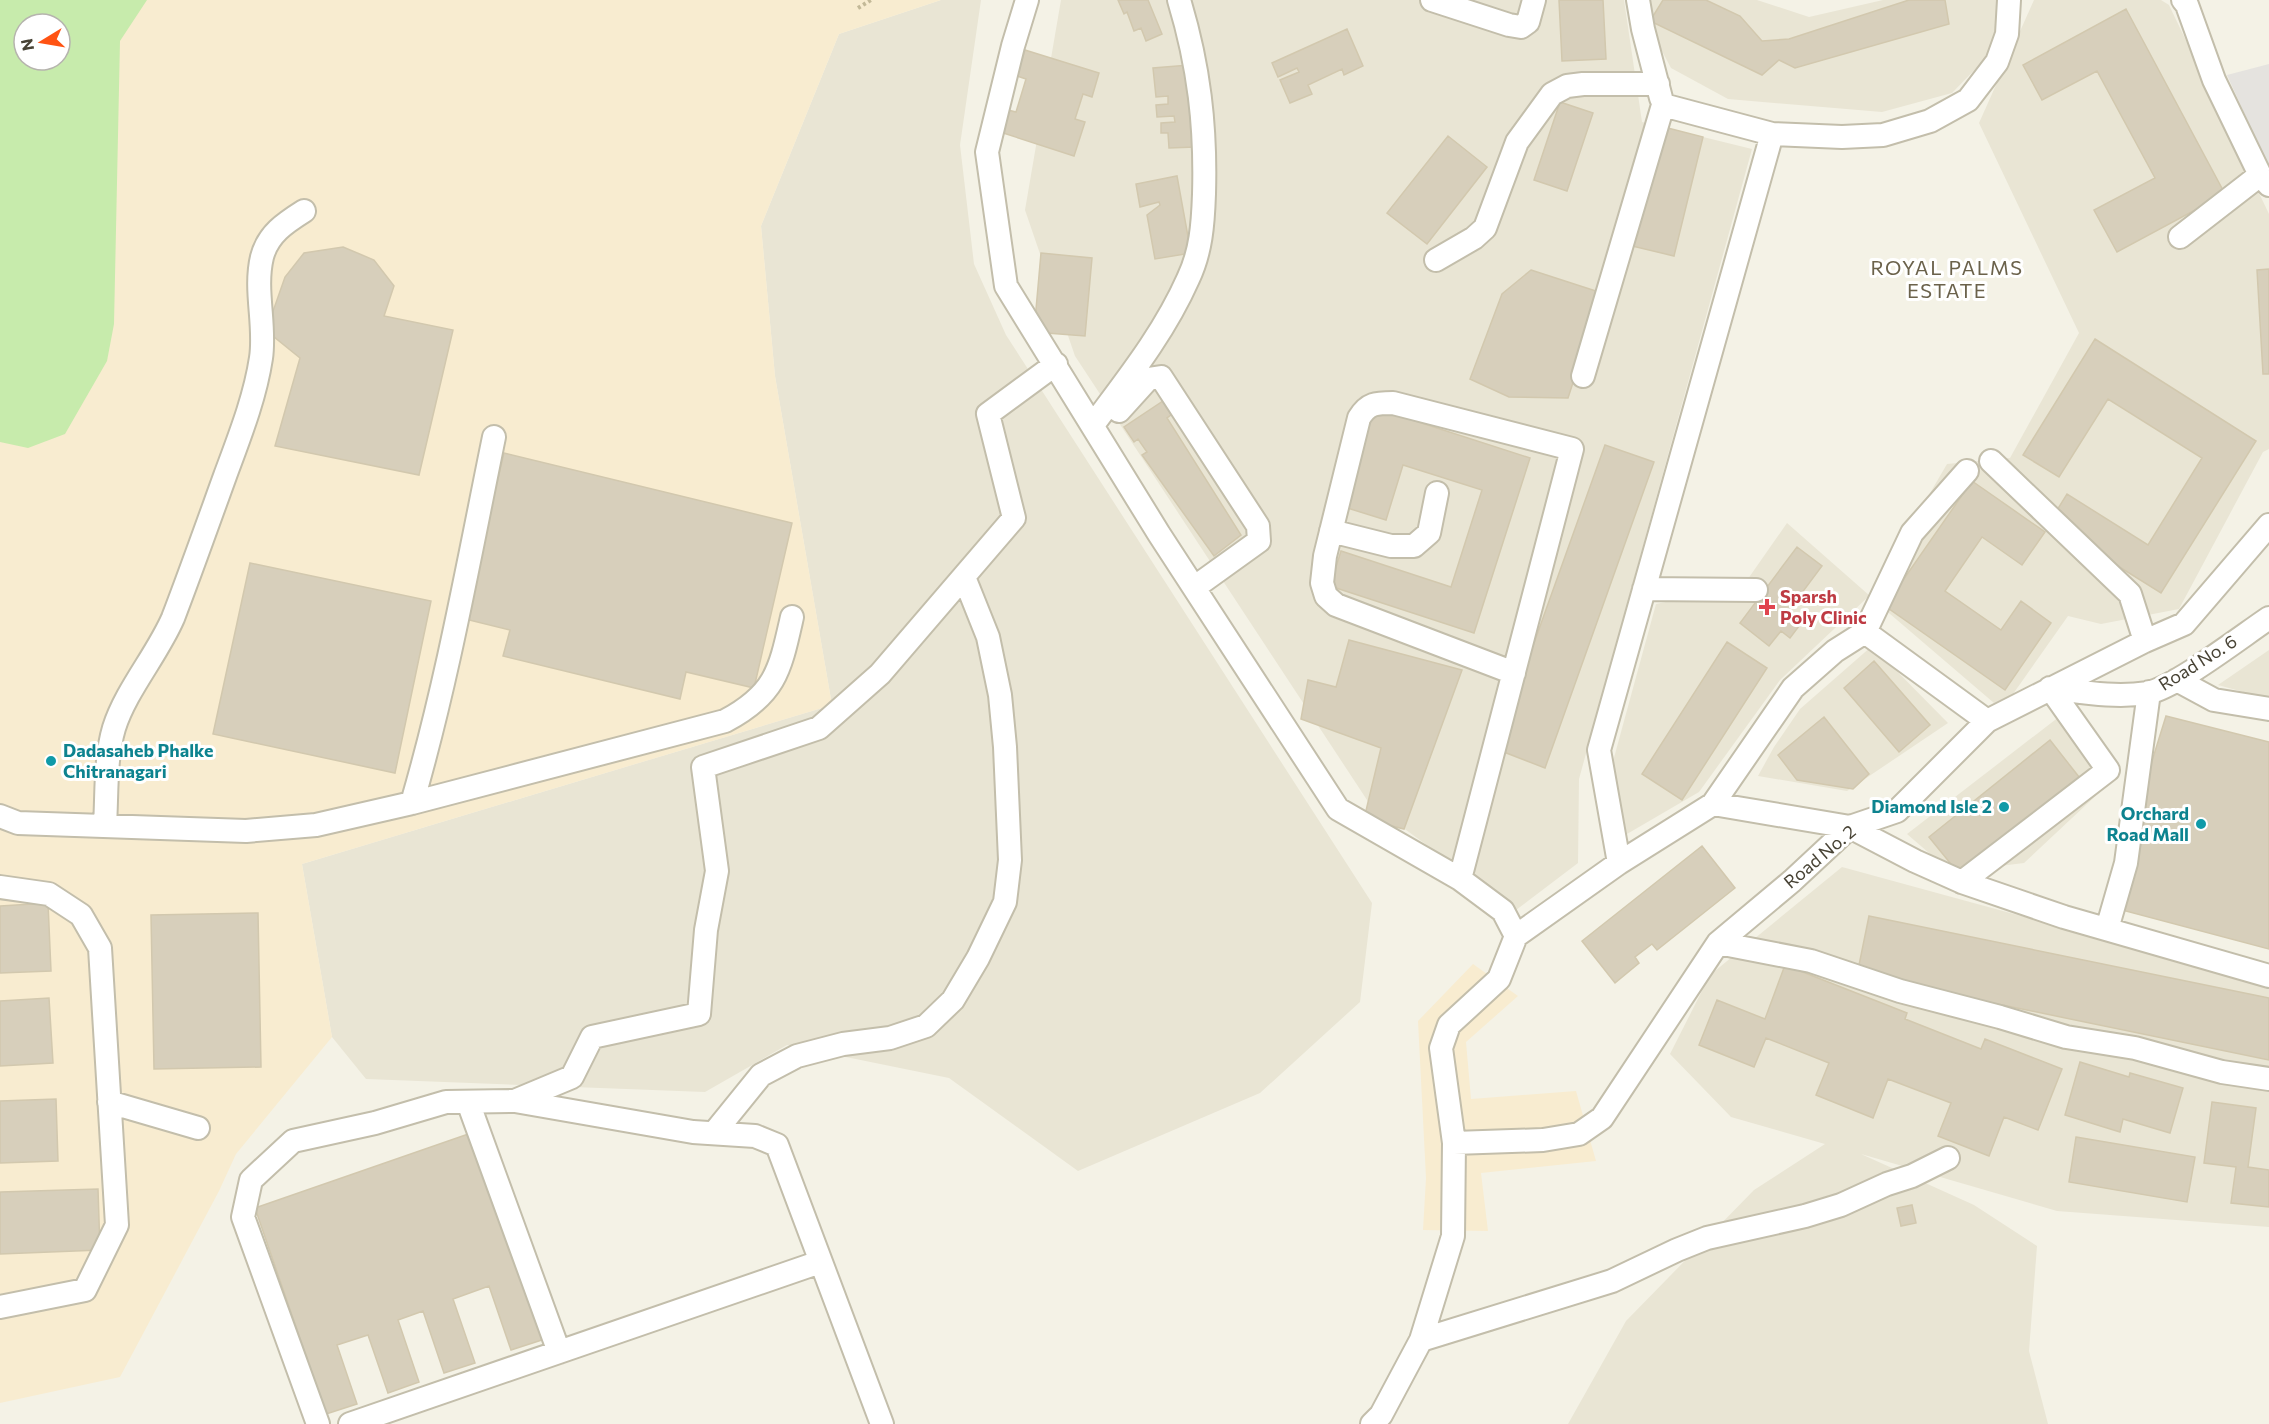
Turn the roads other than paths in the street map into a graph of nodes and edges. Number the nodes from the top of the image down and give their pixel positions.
1 (1027, 0) edge
2 (1179, 0) edge
3 (1432, 0) edge
4 (1534, 0) edge
5 (1638, 0) edge
6 (2009, 0) edge
7 (2183, 0) edge
8 (1660, 95) junction
9 (1772, 134) junction
10 (2265, 180) edge
11 (304, 211) dead end
12 (2180, 237) dead end
13 (1436, 260) dead end
14 (1056, 364) junction
15 (1583, 376) dead end
16 (1096, 429) junction
17 (495, 437) dead end
18 (1991, 461) dead end
19 (1967, 471) dead end
20 (1437, 493) dead end
21 (2269, 525) edge
22 (1331, 531) junction
23 (964, 577) junction
24 (1195, 587) junction
25 (1644, 589) junction
26 (1756, 590) dead end
27 (792, 617) dead end
28 (2269, 618) edge
29 (1865, 632) junction
30 (2145, 641) junction
31 (1514, 673) junction
32 (2177, 680) junction
33 (2050, 688) junction
34 (2150, 692) junction
35 (2269, 709) edge
36 (1987, 721) junction
37 (412, 803) junction
38 (1713, 804) junction
39 (0, 816) edge
40 (105, 825) junction
41 (1850, 827) junction
42 (1619, 863) junction
43 (1460, 879) junction
44 (1962, 882) junction
45 (0, 887) edge
46 (2107, 930) junction
47 (1516, 936) junction
48 (1718, 943) junction
49 (2269, 976) edge
50 (2269, 1079) edge
51 (515, 1101) junction
52 (109, 1102) junction
53 (468, 1102) junction
54 (198, 1128) dead end
55 (714, 1133) junction
56 (1454, 1143) junction
57 (1948, 1158) dead end
58 (820, 1262) junction
59 (0, 1306) edge
60 (1421, 1340) junction
61 (559, 1352) junction
62 (318, 1424) edge
63 (350, 1424) edge
64 (882, 1424) edge
65 (1372, 1424) edge

1 - 14 street
2 - 16 street
3 - 4 street
5 - 8 street
6 - 9 street
7 - 10 street
8 - 9 street
8 - 13 street
8 - 15 street
9 - 25 street
10 - 12 street
11 - 40 street
14 - 16 street
14 - 23 street
16 - 24 street
16 - 24 street
17 - 37 street
18 - 30 street
19 - 29 street
20 - 22 street
21 - 30 street, Road No. 2
22 - 31 street
22 - 31 street
23 - 51 street
23 - 55 street
24 - 43 street
25 - 26 street
25 - 42 street
27 - 37 street
28 - 32 street, Road No. 6
29 - 36 street
29 - 38 street
30 - 33 street, Road No. 2
31 - 43 street
32 - 34 street, Road No. 6
32 - 35 street
33 - 34 street, Road No. 6
33 - 36 street, Road No. 2
33 - 44 street
34 - 46 street
36 - 41 street, Road No. 2
37 - 40 street
38 - 41 street
38 - 42 street
39 - 40 street
41 - 44 street
41 - 48 street, Road No. 2
42 - 47 street
43 - 47 street
44 - 46 street
45 - 52 street
46 - 49 street
47 - 56 street
48 - 50 street
48 - 56 street, Road No. 2
51 - 53 street
51 - 55 street
52 - 54 street
52 - 59 street
53 - 61 street
53 - 62 street
55 - 58 street
56 - 60 street
57 - 60 street
58 - 61 street
58 - 64 street
60 - 65 street
61 - 63 street

